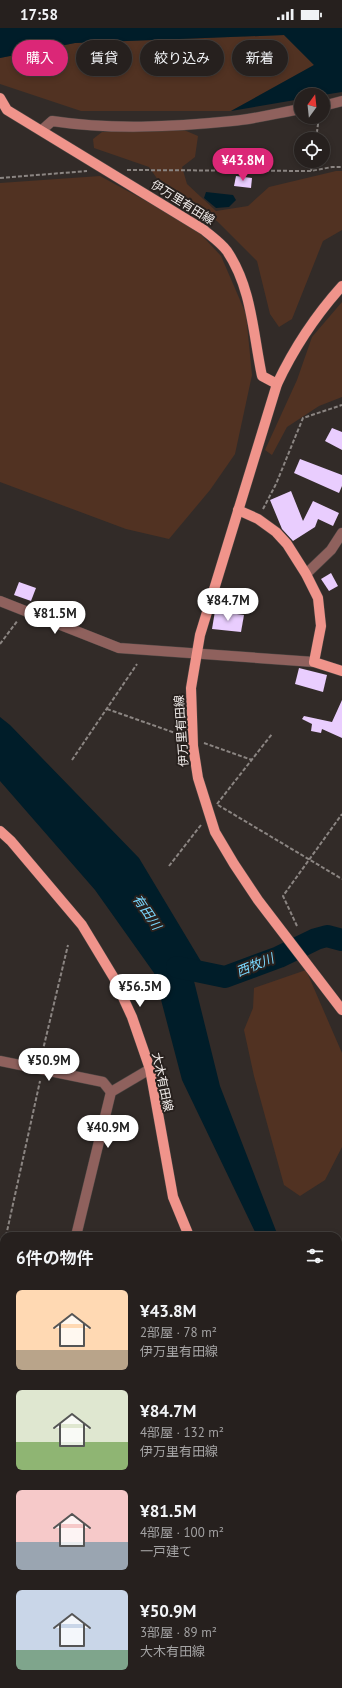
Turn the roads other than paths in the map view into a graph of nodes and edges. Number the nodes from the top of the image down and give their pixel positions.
1 (0, 98) edge
2 (342, 101) edge
3 (330, 104) edge
4 (294, 111) edge
5 (42, 130) junction
6 (342, 286) edge
7 (276, 384) junction
8 (238, 510) junction
9 (342, 533) edge
10 (306, 574) junction
11 (0, 601) edge
12 (196, 654) junction
13 (314, 662) junction
14 (342, 671) edge
15 (0, 831) edge
16 (342, 1010) edge
17 (0, 1061) edge
18 (150, 1069) junction
19 (111, 1092) junction
20 (77, 1232) edge
21 (187, 1232) edge

1 - 5 main road, 伊万里有田線
2 - 3 street
4 - 5 street
5 - 7 main road, 伊万里有田線
6 - 7 main road, 伊万里有田線
7 - 8 main road, 伊万里有田線
8 - 10 main road
8 - 12 main road, 伊万里有田線
9 - 10 street
10 - 13 main road
11 - 12 street
12 - 13 street
12 - 16 main road, 伊万里有田線
13 - 14 main road
15 - 18 main road, 大木有田線
17 - 19 street
18 - 19 street
18 - 21 main road, 大木有田線
19 - 20 street

